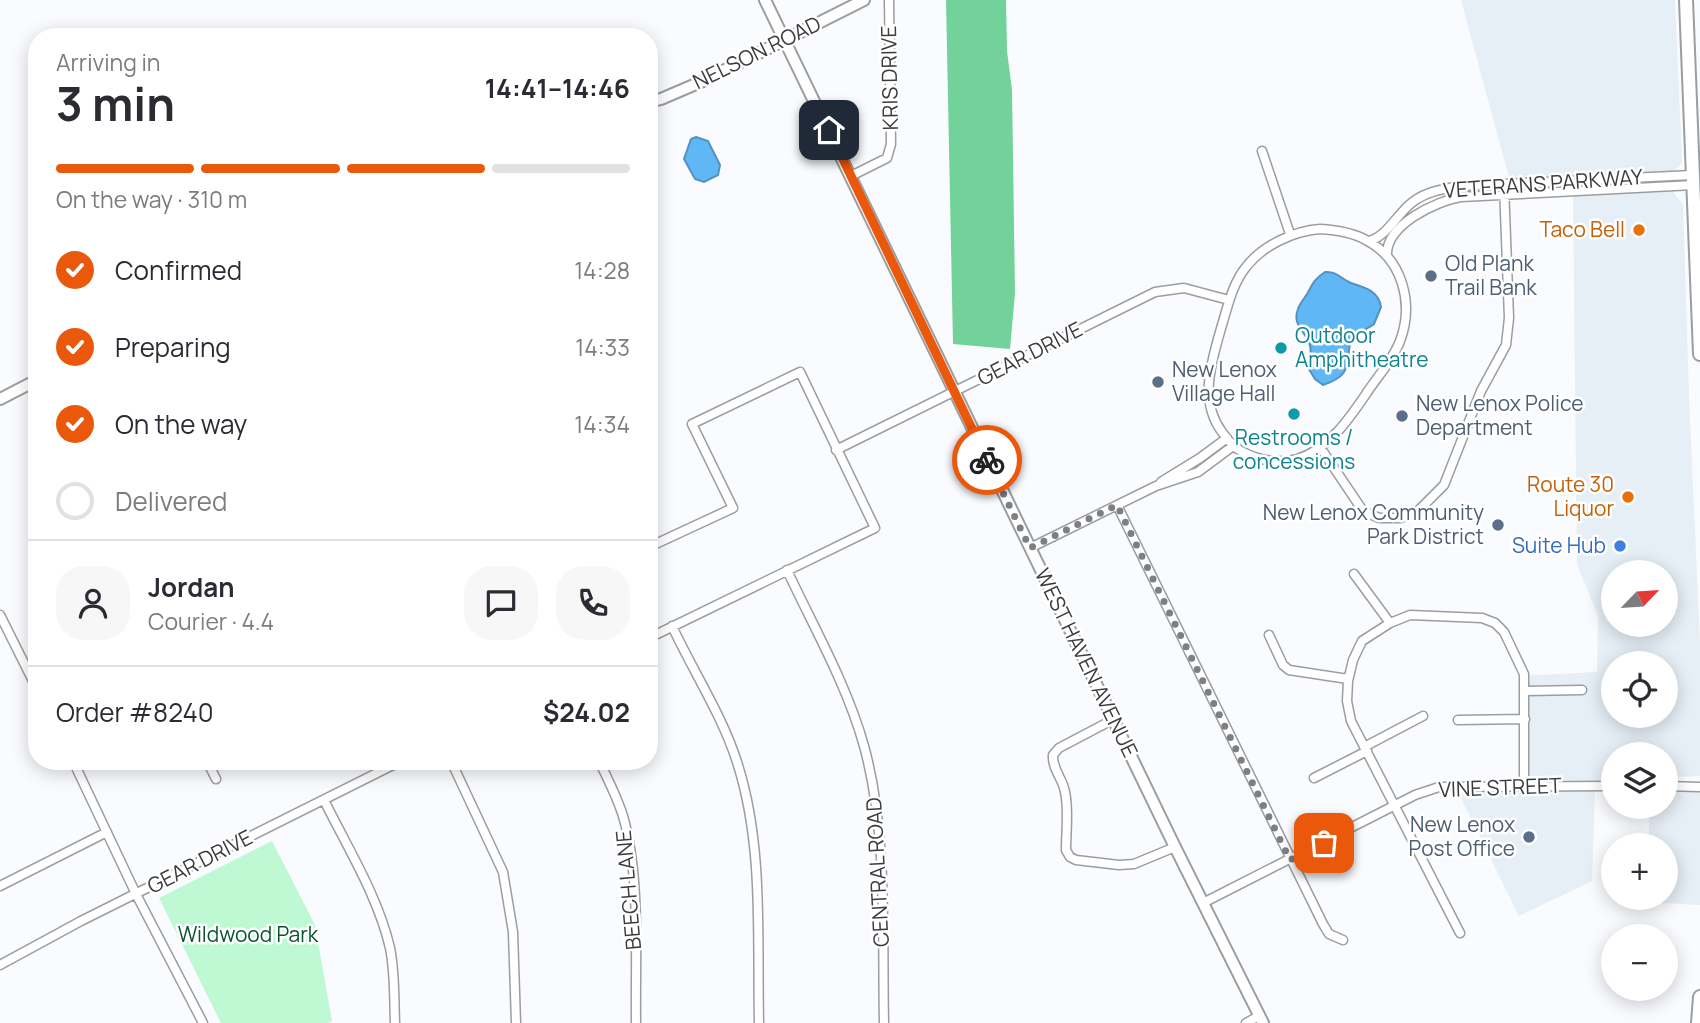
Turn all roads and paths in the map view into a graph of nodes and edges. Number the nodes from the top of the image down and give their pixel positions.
1 (765, 0) edge
2 (864, 0) edge
3 (888, 0) edge
4 (1686, 0) edge
5 (785, 40) junction
6 (658, 100) edge
7 (1262, 151) dead end
8 (851, 176) junction
9 (1693, 180) junction
10 (1504, 185) junction
11 (1504, 195) junction
12 (1290, 234) junction
13 (1369, 241) junction
14 (1387, 256) junction
15 (1229, 300) junction
16 (1700, 354) edge
17 (28, 385) edge
18 (956, 391) junction
19 (0, 399) edge
20 (1227, 438) junction
21 (1233, 446) junction
22 (1320, 447) junction
23 (836, 450) junction
24 (1156, 486) junction
25 (1117, 505) junction
26 (658, 543) edge
27 (1030, 548) junction
28 (787, 570) junction
29 (1354, 574) dead end
30 (0, 615) edge
31 (1390, 623) junction
32 (672, 626) junction
33 (658, 633) edge
34 (1269, 635) dead end
35 (28, 671) edge
36 (1348, 679) junction
37 (1582, 690) dead end
38 (1525, 691) junction
39 (1423, 716) dead end
40 (1114, 719) junction
41 (1525, 719) junction
42 (1458, 720) dead end
43 (1366, 749) junction
44 (77, 770) edge
45 (212, 770) edge
46 (383, 770) edge
47 (455, 770) edge
48 (603, 770) edge
49 (1314, 778) dead end
50 (216, 779) dead end
51 (1524, 786) junction
52 (1601, 786) edge
53 (1678, 786) edge
54 (1700, 786) edge
55 (324, 800) junction
56 (1394, 806) junction
57 (107, 832) junction
58 (1175, 848) junction
59 (1290, 860) junction
60 (0, 886) edge
61 (136, 894) junction
62 (1203, 903) junction
63 (1460, 933) dead end
64 (1343, 940) dead end
65 (0, 965) edge
66 (1700, 997) edge
67 (1261, 1019) edge
68 (203, 1023) edge
69 (395, 1023) edge
70 (516, 1023) edge
71 (636, 1023) edge
72 (759, 1023) edge
73 (884, 1023) edge
74 (1246, 1023) edge
75 (1698, 1023) edge

1 - 5 street, WEST HAVEN AVENUE
2 - 5 street, NELSON ROAD
3 - 8 street, KRIS DRIVE
4 - 9 main road
5 - 6 street, NELSON ROAD
5 - 8 street, WEST HAVEN AVENUE
7 - 12 street
8 - 18 street, WEST HAVEN AVENUE
9 - 10 street, VETERANS PARKWAY
9 - 11 street, VETERANS PARKWAY
9 - 16 main road
10 - 11 street
10 - 13 street, VETERANS PARKWAY
11 - 14 street, VETERANS PARKWAY
11 - 22 street
12 - 13 street
12 - 15 street
13 - 14 street
14 - 22 street
15 - 18 street, GEAR DRIVE
15 - 20 street
17 - 19 street
18 - 23 street, GEAR DRIVE
18 - 27 street, WEST HAVEN AVENUE
20 - 21 street
20 - 24 street
21 - 22 street
21 - 24 street
23 - 26 street
23 - 28 street
24 - 25 street
25 - 27 street
25 - 59 street
27 - 40 street, WEST HAVEN AVENUE
28 - 32 street
28 - 73 street, CENTRAL ROAD
29 - 31 street
30 - 35 street
31 - 36 street
31 - 38 street
32 - 33 street
32 - 72 street
34 - 36 street
36 - 43 street
37 - 38 street
38 - 41 street
39 - 43 street
40 - 58 street, WEST HAVEN AVENUE
40 - 58 street
41 - 42 street
41 - 51 street
43 - 49 street
43 - 56 street
44 - 57 street
45 - 50 street
46 - 55 street, GEAR DRIVE
47 - 70 street
48 - 71 street, BEECH LANE
51 - 52 street, VINE STREET
51 - 56 street, VINE STREET
53 - 54 street
55 - 61 street, GEAR DRIVE
55 - 69 street
56 - 59 street, VINE STREET
56 - 63 street
57 - 60 street
57 - 61 street
58 - 62 street, WEST HAVEN AVENUE
59 - 62 street, VINE STREET
59 - 64 street
61 - 65 street, GEAR DRIVE
61 - 68 street
62 - 67 street, WEST HAVEN AVENUE
66 - 75 main road
67 - 74 street

